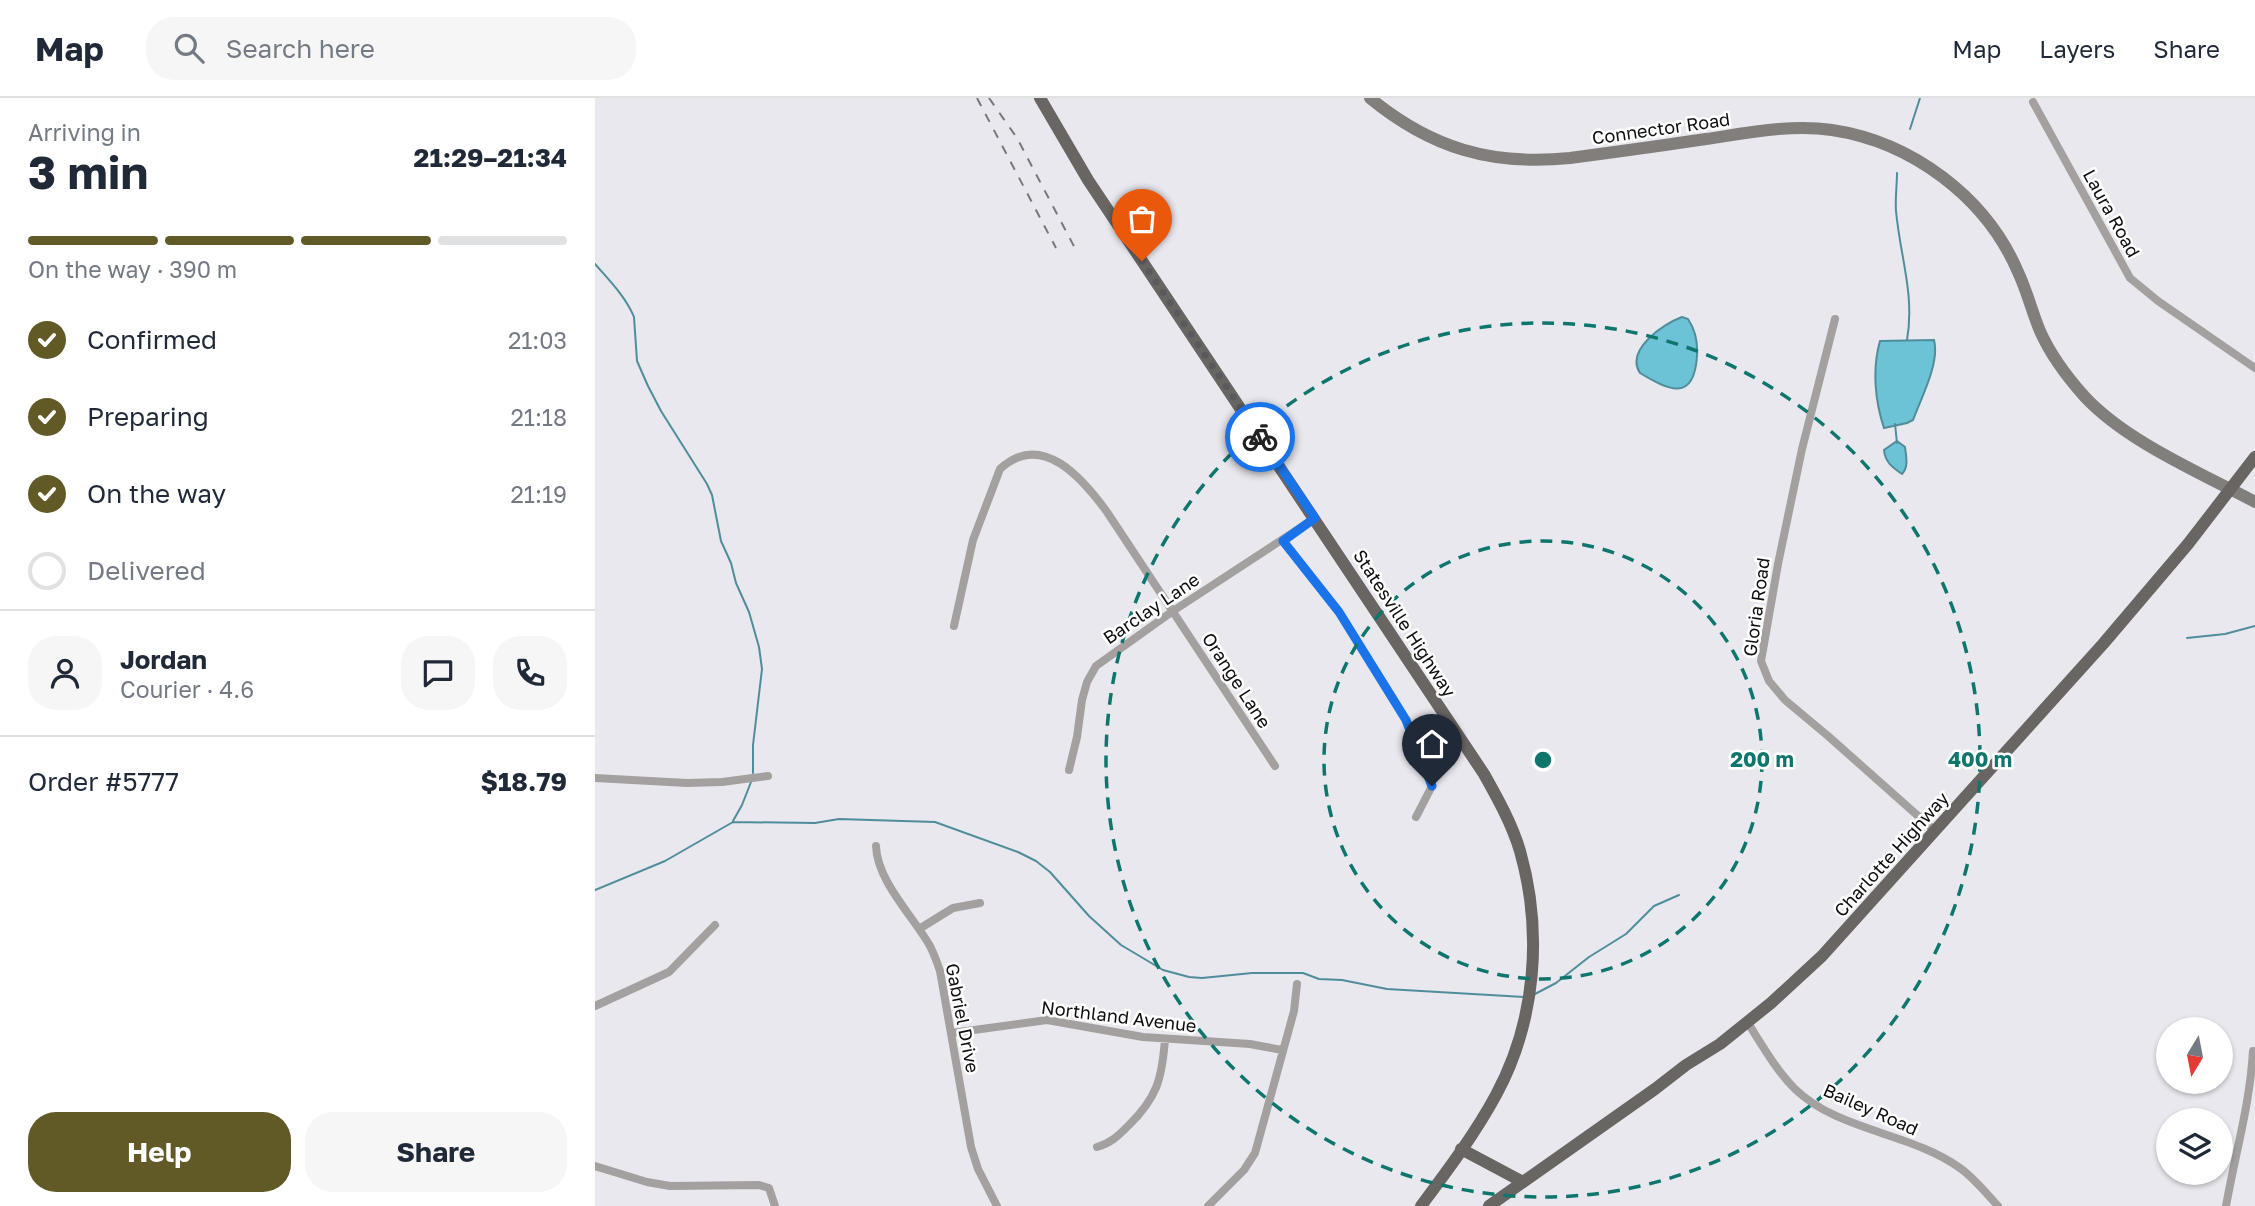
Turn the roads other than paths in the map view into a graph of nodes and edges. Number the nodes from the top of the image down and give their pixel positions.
1 (1040, 98) edge
2 (1370, 98) edge
3 (2033, 102) dead end
4 (1835, 319) dead end
5 (2255, 368) edge
6 (2255, 457) edge
7 (2231, 489) junction
8 (2255, 502) edge
9 (1315, 518) junction
10 (1283, 541) junction
11 (1173, 611) junction
12 (954, 626) dead end
13 (1275, 766) dead end
14 (1069, 770) dead end
15 (768, 776) dead end
16 (595, 778) edge
17 (1416, 817) dead end
18 (1934, 831) junction
19 (876, 846) dead end
20 (980, 903) dead end
21 (715, 925) dead end
22 (919, 929) junction
23 (1297, 984) dead end
24 (595, 1006) edge
25 (1748, 1023) junction
26 (952, 1033) junction
27 (1165, 1039) junction
28 (1282, 1050) junction
29 (2253, 1051) edge
30 (1097, 1147) dead end
31 (1461, 1149) junction
32 (595, 1166) edge
33 (1523, 1182) junction
34 (775, 1206) edge
35 (996, 1206) edge
36 (1207, 1206) edge
37 (1421, 1206) edge
38 (1489, 1206) edge
39 (1998, 1206) edge
40 (2226, 1206) edge

1 - 9 main road, Statesville Highway
2 - 7 street, Connector Road
3 - 5 street, Laura Road
4 - 18 street, Gloria Road
6 - 7 main road, Charlotte Highway
7 - 8 street, Connector Road
7 - 18 main road, Charlotte Highway
9 - 10 street, Barclay Lane
9 - 31 main road, Statesville Highway
10 - 11 street, Barclay Lane
10 - 17 street
11 - 12 street, Orange Lane
11 - 13 street, Orange Lane
11 - 14 street, Barclay Lane
15 - 16 street
18 - 25 main road, Charlotte Highway
19 - 22 street, Gabriel Drive
20 - 22 street
21 - 24 street
22 - 26 street, Gabriel Drive
23 - 28 street
25 - 33 main road, Charlotte Highway
25 - 39 street, Bailey Road
26 - 27 street, Northland Avenue
26 - 35 street, Gabriel Drive
27 - 28 street, Northland Avenue
27 - 30 street
28 - 36 street
29 - 40 street
31 - 33 main road
31 - 37 main road, Statesville Highway
32 - 34 street
33 - 38 main road, Charlotte Highway

